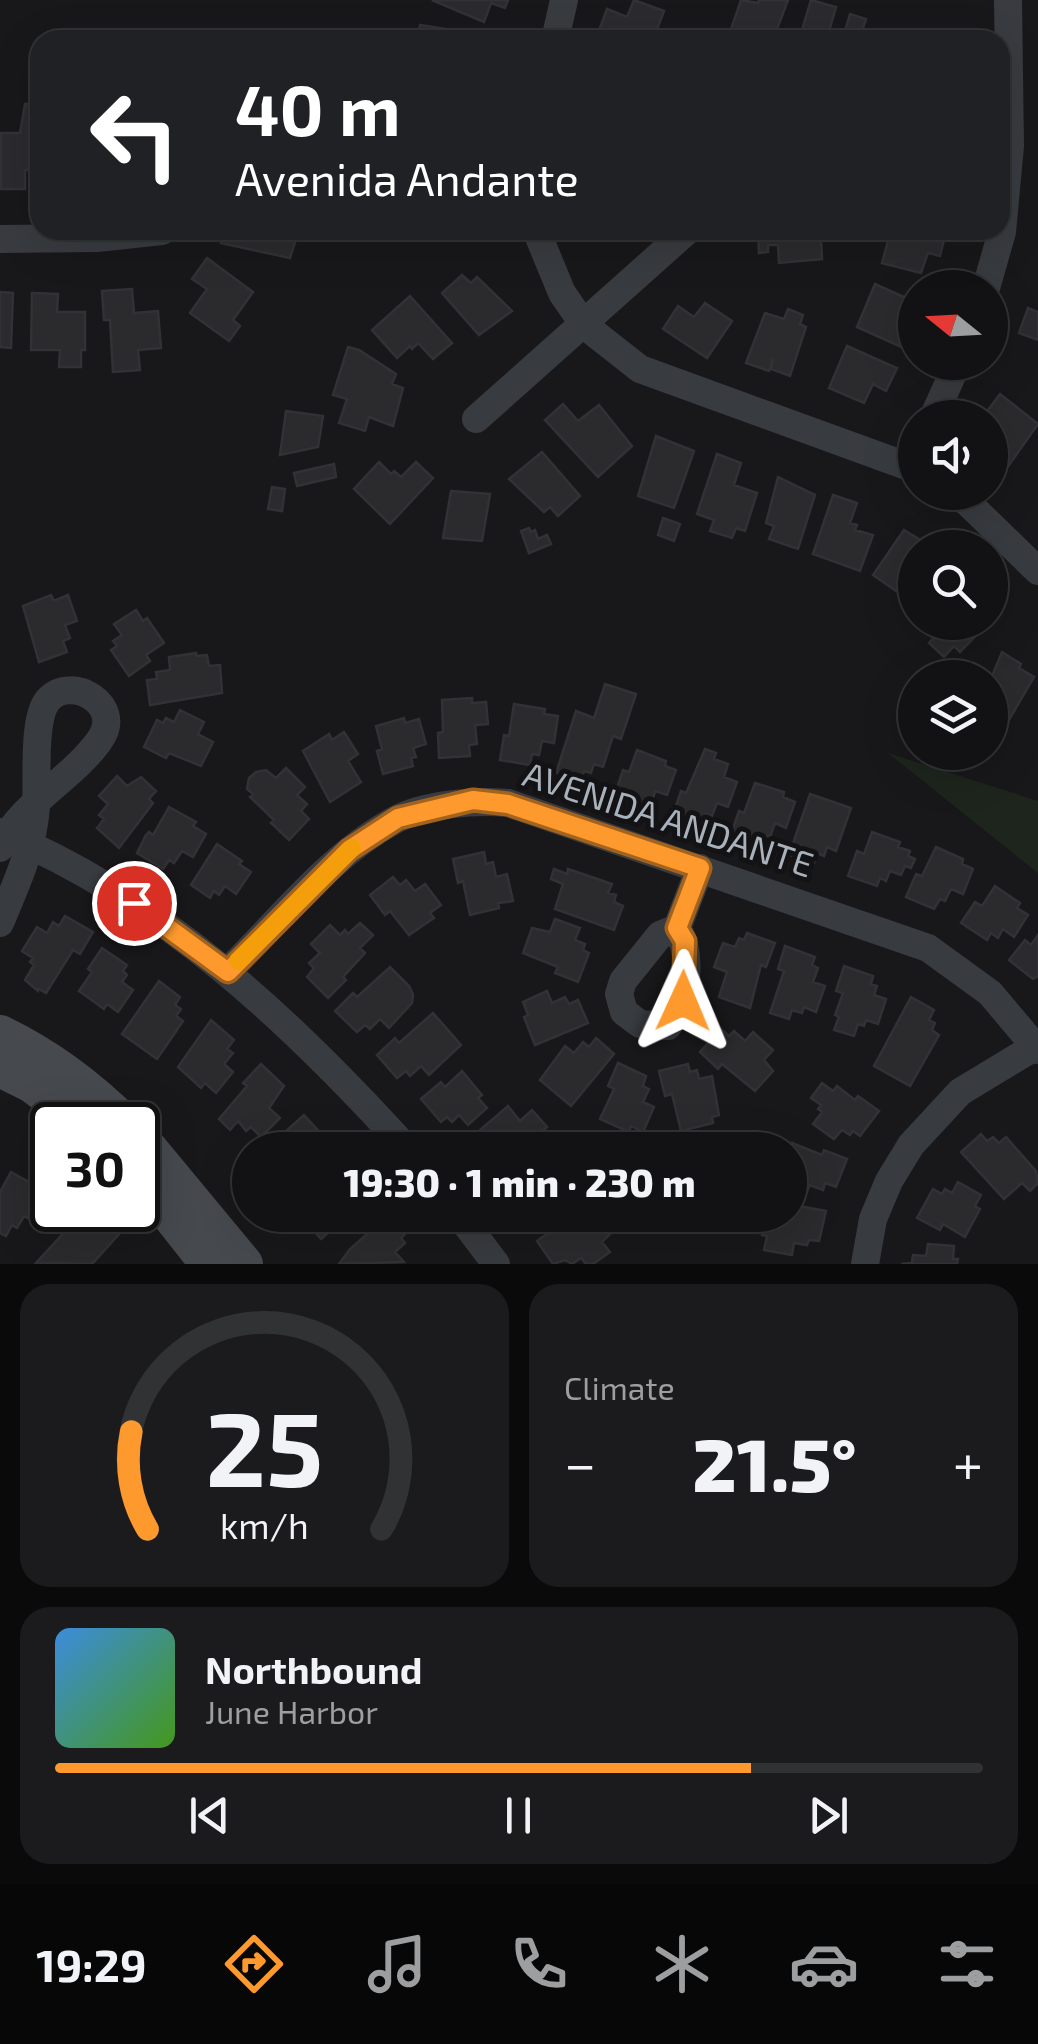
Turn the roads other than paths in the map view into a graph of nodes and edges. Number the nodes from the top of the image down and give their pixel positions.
1 (564, 0) edge
2 (1008, 0) edge
3 (557, 30) edge
4 (1008, 30) edge
5 (0, 239) edge
6 (30, 239) edge
7 (540, 240) edge
8 (677, 240) edge
9 (1000, 240) edge
10 (991, 270) edge
11 (584, 325) junction
12 (476, 419) dead end
13 (898, 459) edge
14 (975, 510) edge
15 (1038, 571) edge
16 (37, 804) dead end
17 (10, 840) edge
18 (700, 868) junction
19 (0, 923) edge
20 (677, 928) dead end
21 (228, 972) junction
22 (0, 1034) edge
23 (1037, 1048) edge
24 (0, 1068) edge
25 (56, 1102) edge
26 (104, 1102) edge
27 (391, 1132) edge
28 (160, 1163) edge
29 (160, 1202) edge
30 (472, 1232) edge
31 (209, 1264) edge
32 (244, 1264) edge
33 (496, 1264) edge
34 (865, 1264) edge

1 - 3 street
2 - 4 street
5 - 6 street
7 - 11 street
8 - 11 street
9 - 10 street
11 - 12 street
11 - 13 street
14 - 15 street
16 - 17 street
17 - 19 street
17 - 21 street
18 - 20 street
18 - 21 street, AVENIDA ANDANTE
18 - 23 street, AVENIDA ANDANTE
21 - 27 street
22 - 26 street
23 - 34 street
24 - 25 street
28 - 32 street
29 - 31 street
30 - 33 street

